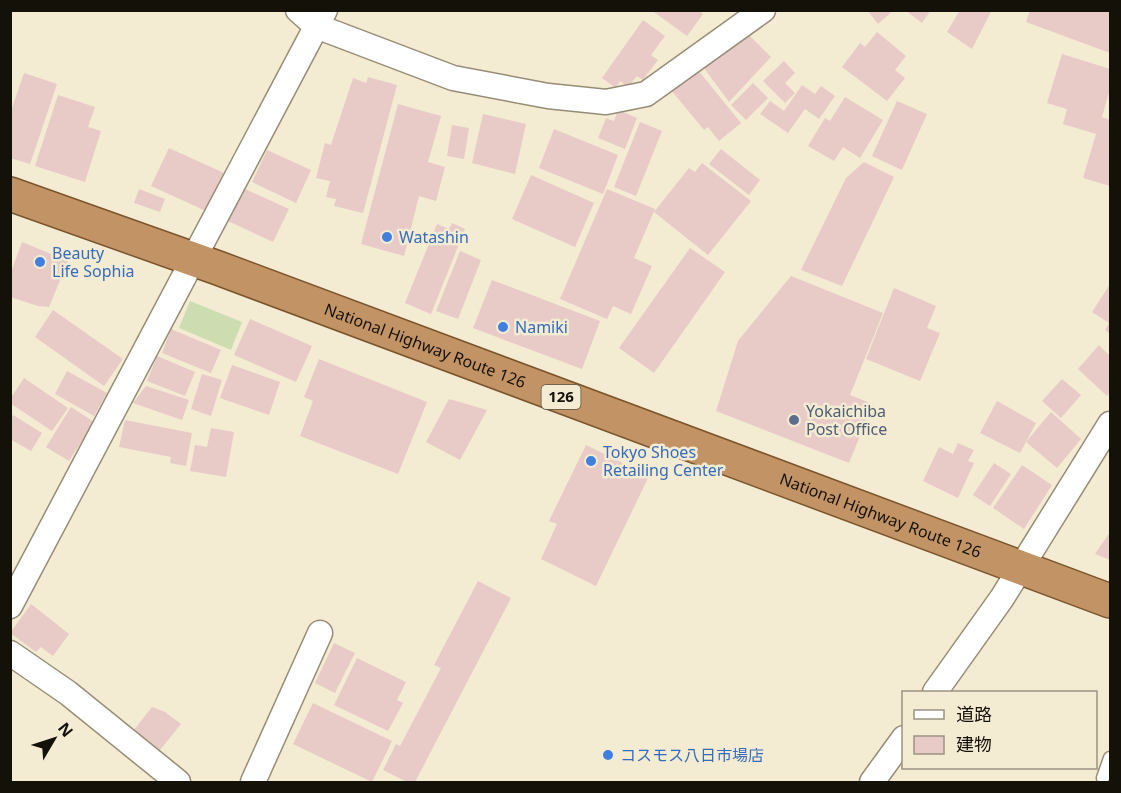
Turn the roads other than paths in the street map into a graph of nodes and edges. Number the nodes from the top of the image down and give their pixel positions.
1 (744, 15) edge
2 (313, 16) edge
3 (10, 194) edge
4 (193, 259) junction
5 (1110, 424) edge
6 (1021, 568) junction
7 (1110, 601) edge
8 (10, 606) edge
9 (320, 633) dead end
10 (10, 653) edge
11 (936, 691) edge
12 (902, 739) edge
13 (1110, 758) edge
14 (1103, 778) dead end
15 (178, 783) edge
16 (253, 783) edge
17 (872, 783) edge

1 - 2 street
2 - 4 street
3 - 4 highway, National Highway Route 126 / 126
4 - 6 highway, National Highway Route 126 / 126
4 - 8 street
5 - 6 street
6 - 7 highway, National Highway Route 126 / 126
6 - 11 street
9 - 16 street
10 - 15 street
12 - 17 street
13 - 14 lane

